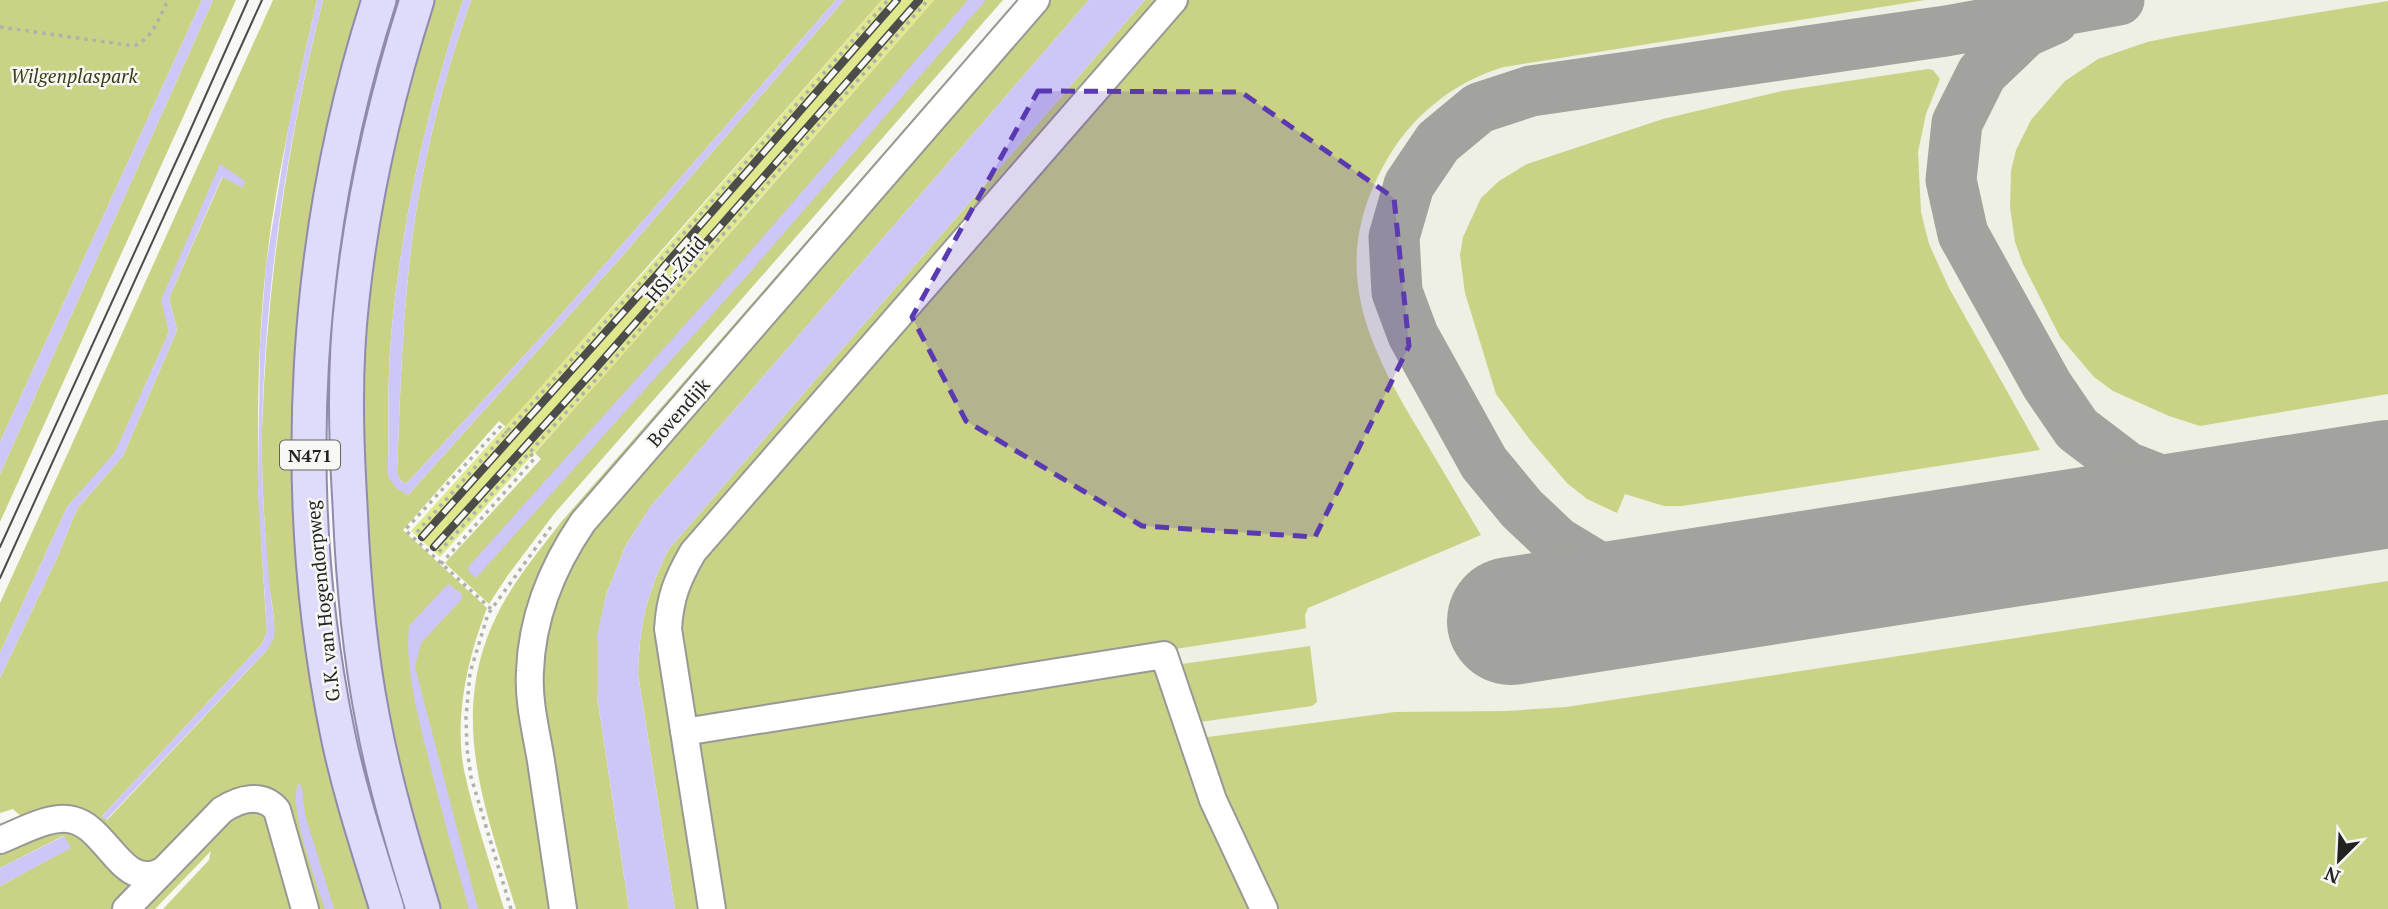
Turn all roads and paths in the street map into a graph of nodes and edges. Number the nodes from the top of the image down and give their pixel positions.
1 (168, 0) edge
2 (379, 0) edge
3 (417, 0) edge
4 (888, 0) edge
5 (928, 0) edge
6 (1036, 0) edge
7 (1174, 0) edge
8 (0, 27) edge
9 (507, 433) junction
10 (529, 453) junction
11 (416, 532) dead end
12 (439, 552) dead end
13 (441, 564) junction
14 (491, 609) dead end
15 (684, 732) junction
16 (0, 840) edge
17 (165, 869) junction
18 (126, 909) edge
19 (305, 909) edge
20 (387, 909) edge
21 (423, 909) edge
22 (563, 909) edge
23 (712, 909) edge
24 (1264, 909) edge

1 - 8 path
2 - 20 main road, G.K. van Hogendorpweg / N471
3 - 21 main road, G.K. van Hogendorpweg / N471
4 - 9 path, HSL-Zuid
5 - 10 path, HSL-Zuid
6 - 22 street, Bovendijk
7 - 15 street
9 - 11 path, HSL-Zuid
9 - 13 path
10 - 12 path, HSL-Zuid
10 - 13 path
13 - 14 path
15 - 23 street
15 - 24 street
16 - 17 street
17 - 18 street
17 - 19 street

